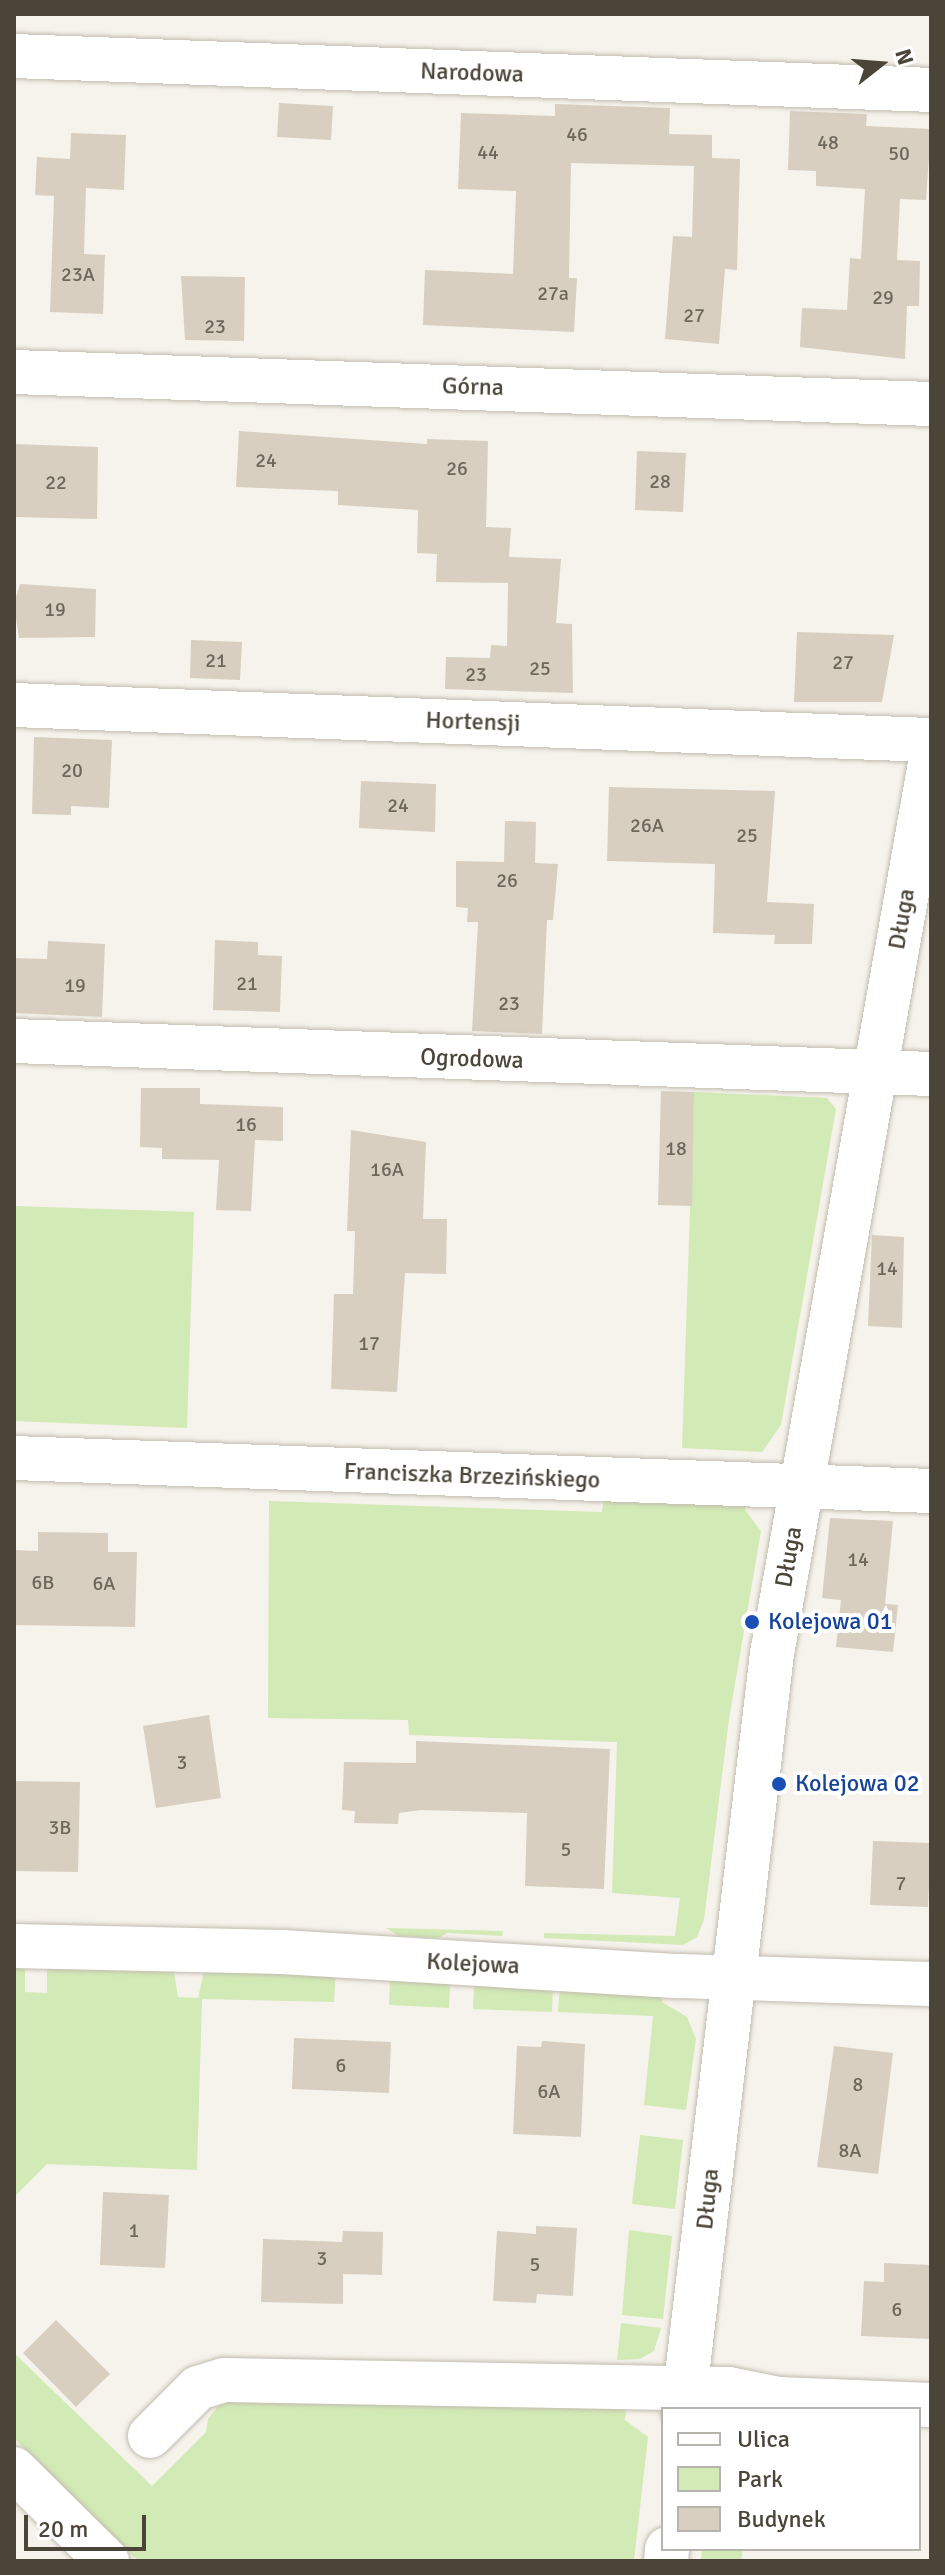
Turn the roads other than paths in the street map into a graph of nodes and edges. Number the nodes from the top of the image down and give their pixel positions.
1 (14, 56) edge
2 (931, 90) edge
3 (14, 372) edge
4 (931, 404) edge
5 (14, 705) edge
6 (931, 740) edge
7 (931, 758) edge
8 (14, 1041) edge
9 (874, 1072) junction
10 (931, 1074) edge
11 (14, 1458) edge
12 (801, 1487) junction
13 (931, 1491) edge
14 (14, 1946) edge
15 (733, 1977) junction
16 (931, 1984) edge
17 (684, 2399) edge
18 (931, 2405) edge
19 (150, 2436) dead end
20 (14, 2469) edge
21 (107, 2561) edge

1 - 2 street, Narodowa
3 - 4 street, Górna
5 - 6 street, Hortensji
7 - 9 street, Długa
8 - 9 street, Ogrodowa
9 - 10 street, Ogrodowa
9 - 12 street, Długa
11 - 12 street, Franciszka Brzezińskiego
12 - 13 street, Franciszka Brzezińskiego
12 - 15 street, Długa
14 - 15 street, Kolejowa
15 - 16 street, Kolejowa
15 - 17 street, Długa
17 - 18 street
17 - 19 street
20 - 21 street

